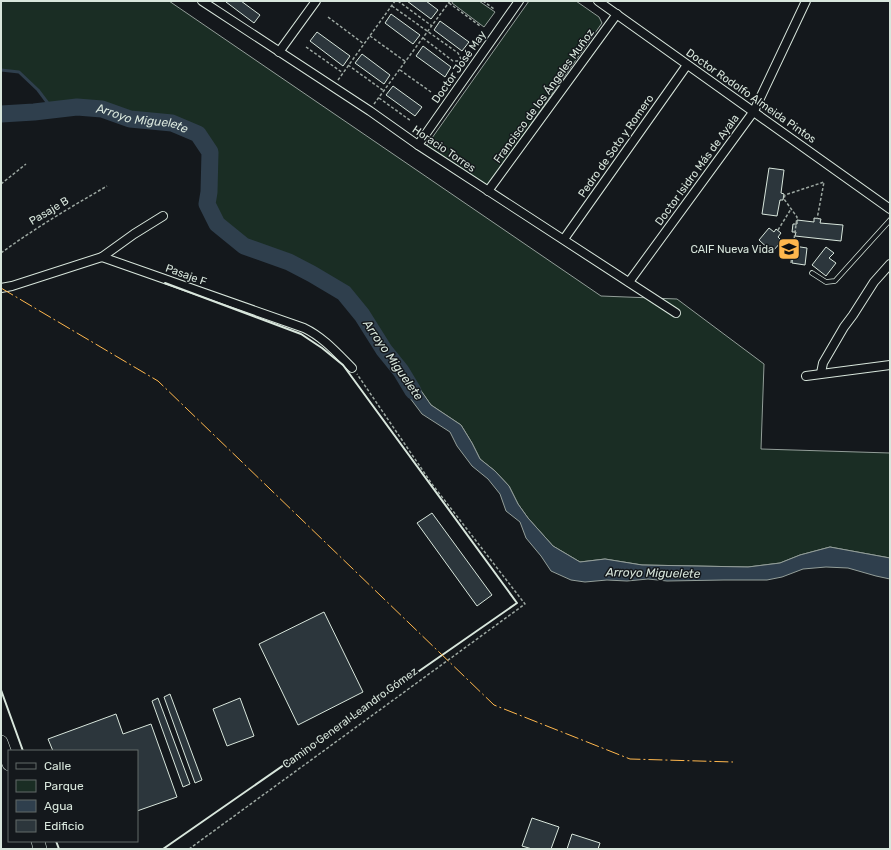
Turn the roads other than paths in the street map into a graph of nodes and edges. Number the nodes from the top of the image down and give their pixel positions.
1 (202, 1) edge
2 (316, 1) edge
3 (519, 1) edge
4 (598, 1) edge
5 (806, 1) edge
6 (617, 14) junction
7 (280, 52) junction
8 (687, 65) junction
9 (754, 111) junction
10 (418, 145) junction
11 (488, 191) junction
12 (890, 208) edge
13 (163, 216) dead end
14 (890, 220) edge
15 (564, 239) junction
16 (102, 257) junction
17 (890, 264) edge
18 (812, 273) dead end
19 (628, 282) junction
20 (1, 288) edge
21 (676, 313) dead end
22 (890, 365) edge
23 (352, 368) road end
24 (821, 373) junction
25 (806, 376) dead end
26 (1, 742) edge
27 (8, 761) edge

1 - 7 street, Horacio Torres
2 - 7 street
3 - 10 street, Doctor José May
4 - 6 street, Doctor Rodolfo Almeida Pintos
5 - 9 street, Doctor Isidro Más de Ayala
6 - 8 street, Doctor Rodolfo Almeida Pintos
6 - 11 street, Francisco de los Ángeles Muñoz
7 - 10 street, Horacio Torres
8 - 9 street, Doctor Rodolfo Almeida Pintos
8 - 15 street, Pedro de Soto y Romero
9 - 12 street, Doctor Rodolfo Almeida Pintos
9 - 19 street, Doctor Isidro Más de Ayala
10 - 11 street, Horacio Torres
11 - 15 street, Horacio Torres
13 - 16 street
14 - 18 lane
15 - 19 street, Horacio Torres
16 - 20 street
16 - 23 street, Pasaje F
17 - 24 street
19 - 21 street, Horacio Torres
22 - 24 street
24 - 25 street
26 - 27 main road

